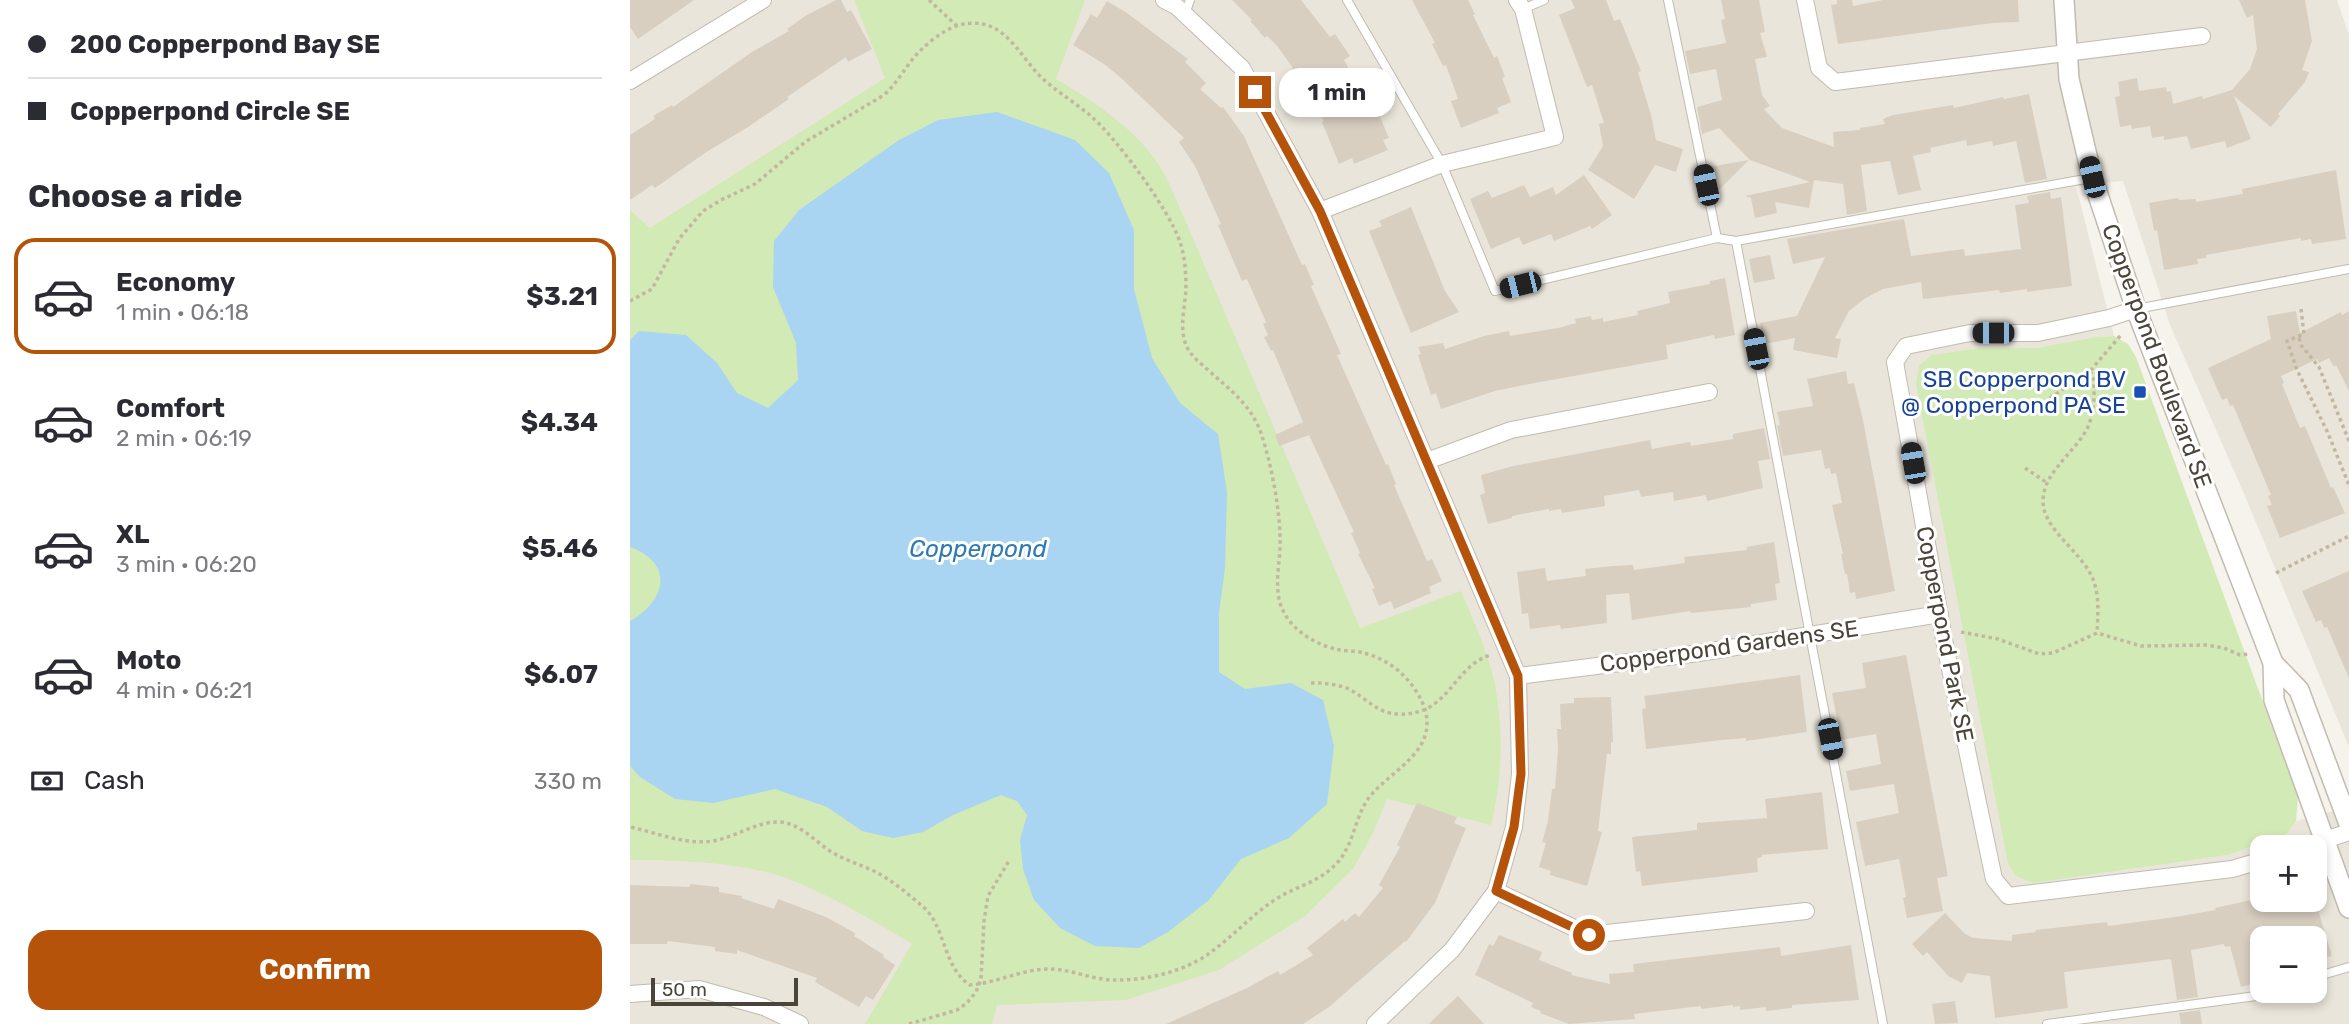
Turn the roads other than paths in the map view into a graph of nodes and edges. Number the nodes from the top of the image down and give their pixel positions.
1 (762, 0) edge
2 (1164, 0) edge
3 (1348, 0) edge
4 (1544, 0) edge
5 (1668, 0) edge
6 (1805, 0) edge
7 (2064, 0) edge
8 (1520, 5) edge
9 (1187, 7) edge
10 (2202, 36) dead end
11 (2066, 53) junction
12 (630, 81) edge
13 (1442, 164) junction
14 (2092, 177) junction
15 (1320, 211) junction
16 (1717, 238) junction
17 (1736, 241) junction
18 (2349, 269) edge
19 (2136, 309) junction
20 (1709, 392) dead end
21 (1427, 461) junction
22 (1940, 614) junction
23 (1811, 635) junction
24 (2271, 657) junction
25 (1518, 676) junction
26 (2349, 825) edge
27 (2323, 835) edge
28 (2327, 839) edge
29 (2327, 846) edge
30 (2250, 864) edge
31 (1496, 891) junction
32 (2349, 908) edge
33 (1806, 911) dead end
34 (2349, 967) edge
35 (2327, 973) edge
36 (630, 993) edge
37 (2250, 997) edge
38 (800, 1024) edge
39 (1376, 1024) edge
40 (1883, 1024) edge
41 (2047, 1024) edge

1 - 12 street
2 - 9 street
3 - 13 lane
4 - 8 lane
5 - 16 lane
6 - 11 street
7 - 11 street, Copperpond Boulevard SE
8 - 13 street
9 - 15 street
10 - 11 street
11 - 14 street, Copperpond Boulevard SE
13 - 15 street
13 - 16 lane
14 - 17 lane
14 - 19 street, Copperpond Boulevard SE
15 - 21 street
16 - 17 lane
17 - 23 lane
18 - 19 lane
19 - 22 street, Copperpond Park SE
19 - 24 street, Copperpond Boulevard SE
20 - 21 street
21 - 25 street
22 - 23 street, Copperpond Gardens SE
22 - 30 street, Copperpond Park SE
23 - 25 street, Copperpond Gardens SE
23 - 40 lane
24 - 26 street, Copperpond Boulevard SE
24 - 27 street, Copperpond Boulevard SE
25 - 31 street
26 - 28 street
29 - 32 street, Copperpond Boulevard SE
31 - 33 street
31 - 39 street
34 - 35 lane
36 - 38 street
37 - 41 lane

